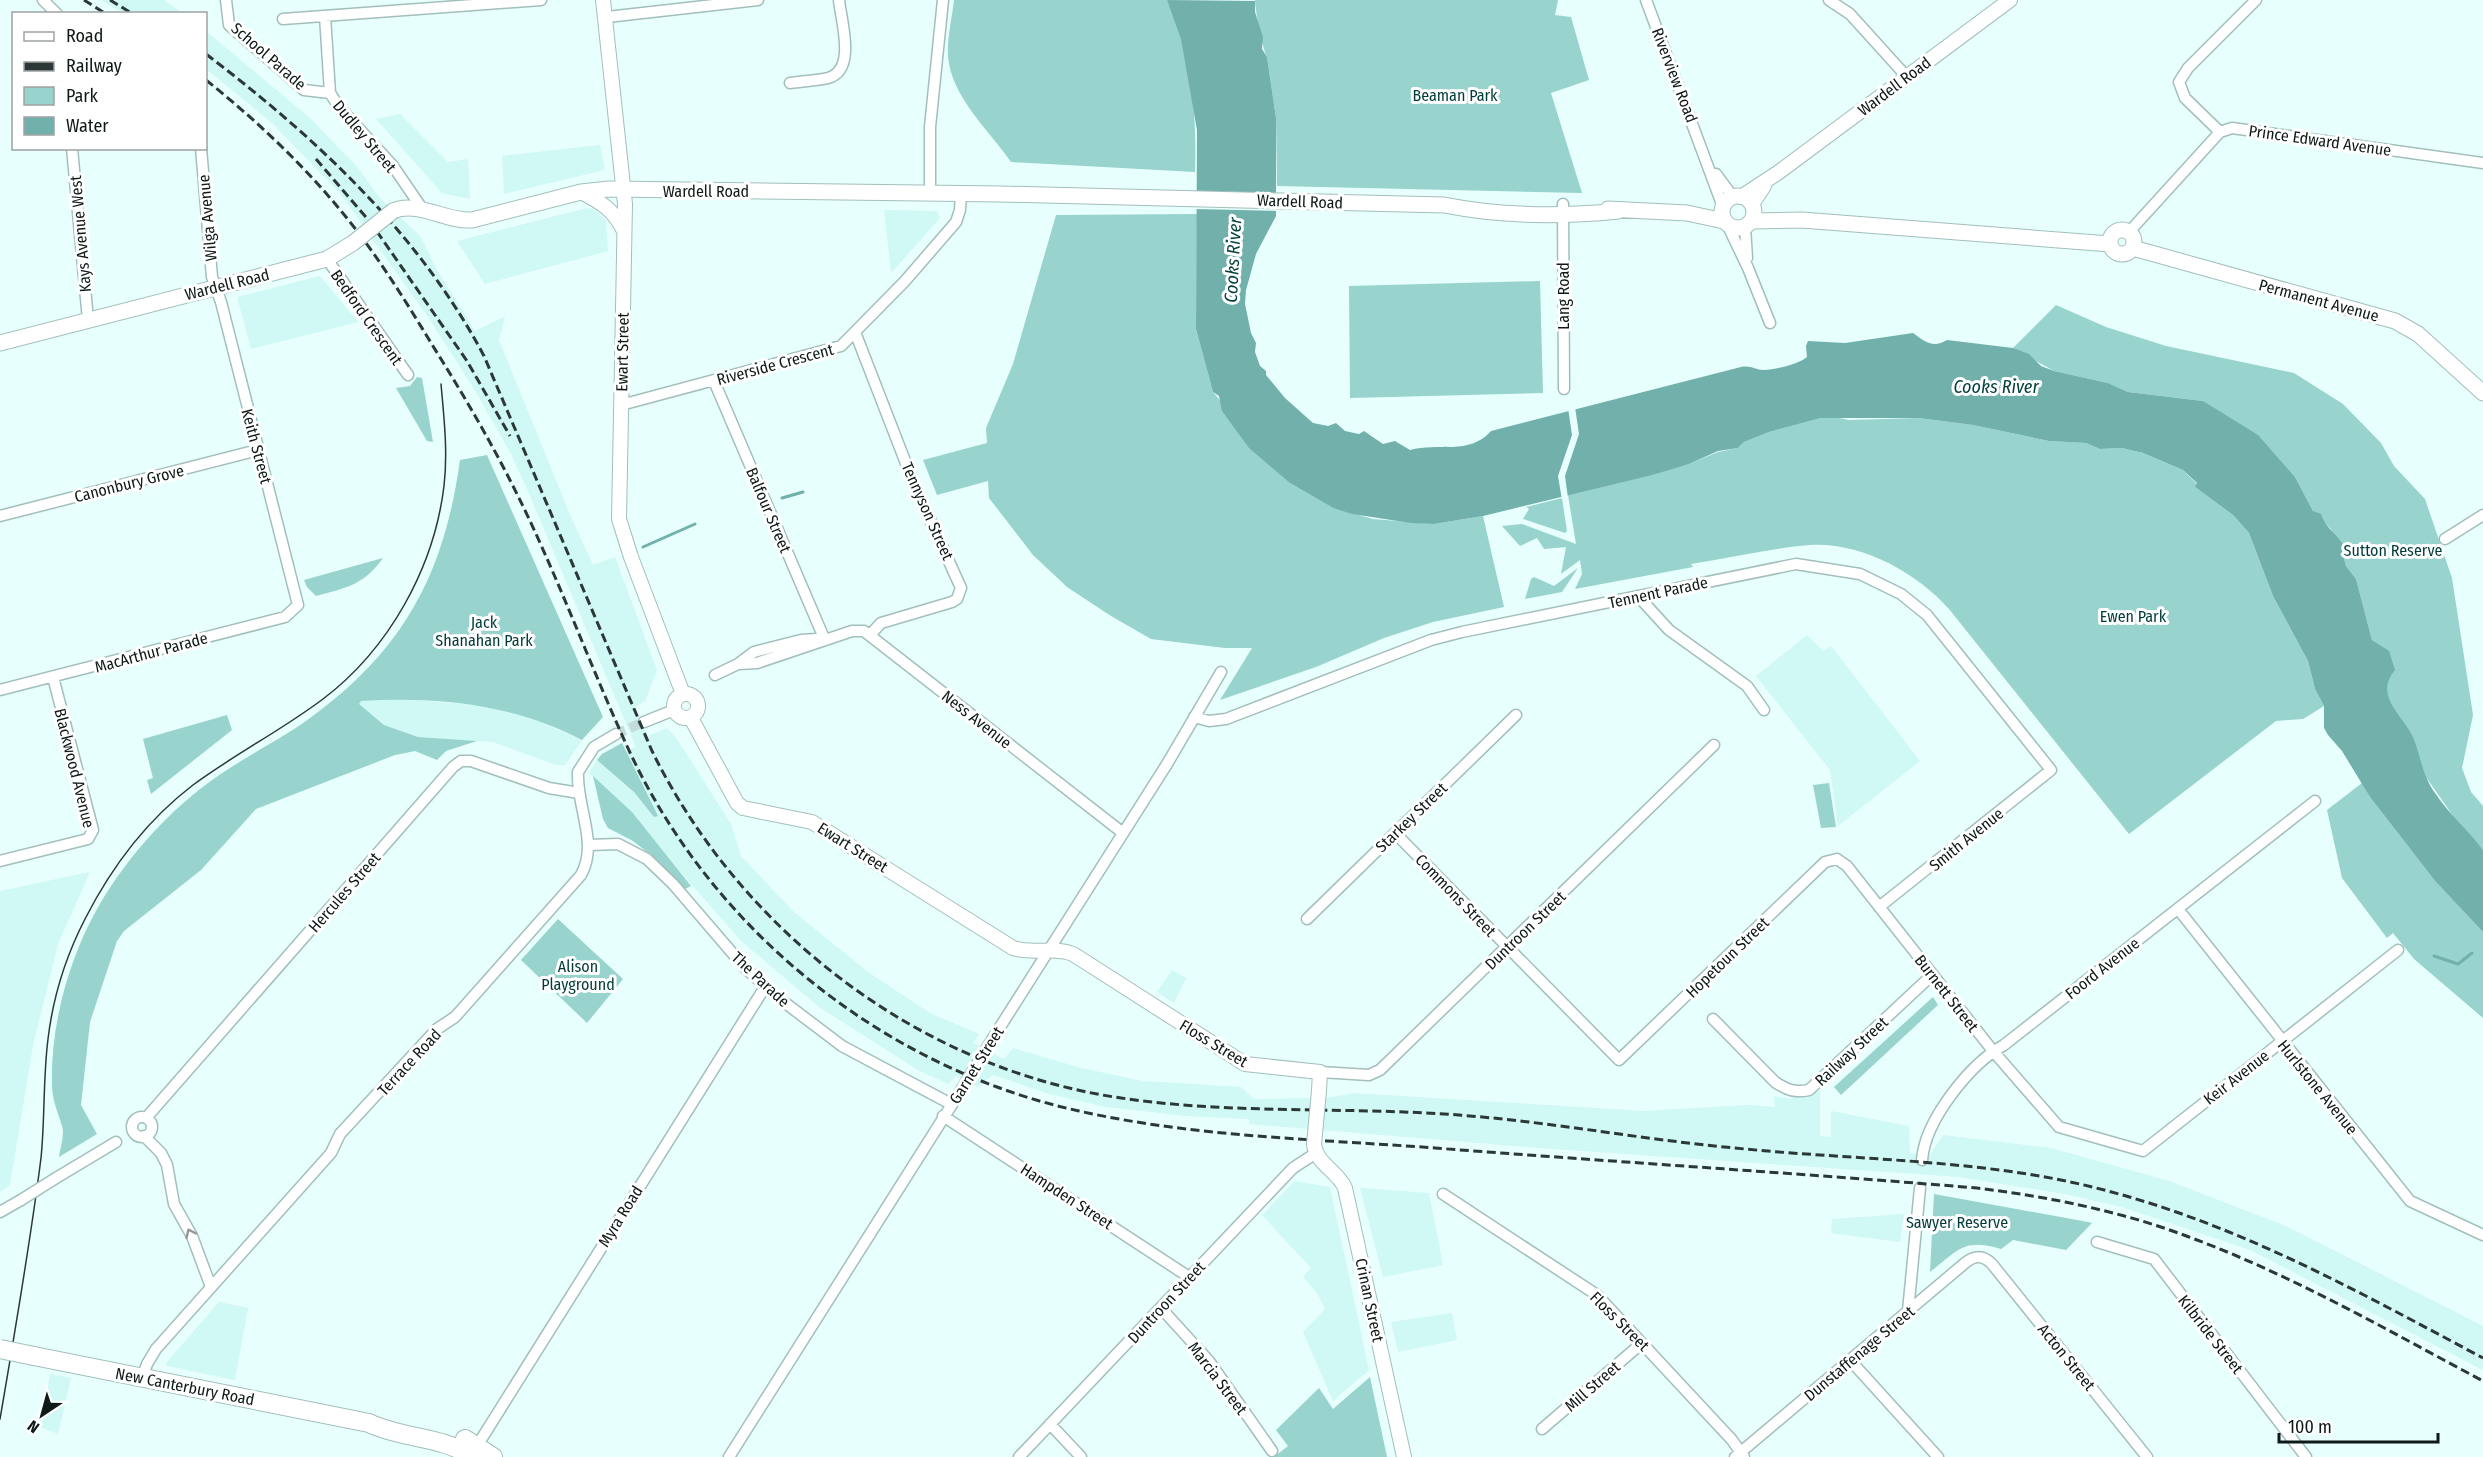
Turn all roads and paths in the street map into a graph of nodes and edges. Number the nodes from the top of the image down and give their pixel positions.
1 (43, 0) edge
2 (226, 0) edge
3 (541, 0) edge
4 (603, 0) edge
5 (758, 0) edge
6 (839, 0) edge
7 (943, 0) edge
8 (1646, 0) edge
9 (1829, 0) edge
10 (2010, 0) edge
11 (2256, 0) edge
12 (55, 12) edge
13 (325, 16) junction
14 (607, 17) junction
15 (283, 19) dead end
16 (1907, 77) junction
17 (790, 83) dead end
18 (330, 93) junction
19 (2220, 132) junction
20 (72, 150) edge
21 (201, 150) edge
22 (2483, 163) edge
23 (625, 189) junction
24 (580, 192) junction
25 (930, 194) junction
26 (961, 194) junction
27 (1737, 211) junction
28 (424, 212) junction
29 (1563, 214) junction
30 (2129, 232) junction
31 (624, 233) junction
32 (2110, 244) junction
33 (2133, 248) junction
34 (327, 259) junction
35 (1748, 268) junction
36 (216, 287) junction
37 (88, 320) junction
38 (1770, 323) dead end
39 (855, 332) junction
40 (0, 343) edge
41 (408, 375) dead end
42 (714, 381) junction
43 (1564, 388) dead end
44 (2483, 393) edge
45 (621, 405) junction
46 (258, 450) junction
47 (2483, 515) edge
48 (0, 516) edge
49 (2445, 539) dead end
50 (1638, 596) junction
51 (298, 605) joint
52 (870, 635) junction
53 (824, 638) junction
54 (1221, 672) dead end
55 (715, 675) dead end
56 (53, 677) junction
57 (0, 690) edge
58 (683, 694) junction
59 (674, 710) junction
60 (1764, 710) dead end
61 (1516, 715) dead end
62 (1194, 717) junction
63 (691, 718) junction
64 (644, 722) tunnel mouth
65 (616, 734) tunnel mouth
66 (1714, 745) dead end
67 (2052, 770) joint
68 (579, 793) junction
69 (2315, 801) dead end
70 (1123, 833) junction
71 (1395, 833) junction
72 (589, 845) junction
73 (1837, 859) joint
74 (0, 861) edge
75 (1879, 907) junction
76 (2178, 909) junction
77 (1307, 919) dead end
78 (1507, 947) junction
79 (2398, 950) dead end
80 (1047, 951) junction
81 (1932, 975) junction
82 (765, 987) junction
83 (1713, 1019) dead end
84 (2281, 1042) junction
85 (1993, 1051) junction
86 (1619, 1060) joint
87 (1320, 1072) junction
88 (951, 1104) junction
89 (944, 1116) junction
90 (2059, 1127) joint
91 (116, 1142) dead end
92 (1315, 1148) junction
93 (1922, 1160) dead end
94 (1920, 1188) dead end
95 (1443, 1194) dead end
96 (0, 1212) edge
97 (2483, 1235) edge
98 (2097, 1242) dead end
99 (1986, 1258) joint
100 (1189, 1277) junction
101 (211, 1287) junction
102 (1161, 1308) junction
103 (1908, 1311) junction
104 (1642, 1343) junction
105 (0, 1349) edge
106 (1850, 1360) junction
107 (142, 1378) junction
108 (1050, 1424) junction
109 (1542, 1429) dead end
110 (1272, 1451) dead end
111 (470, 1453) edge
112 (1740, 1456) edge
113 (493, 1457) edge
114 (729, 1457) edge
115 (1019, 1457) edge
116 (1081, 1457) edge
117 (1404, 1457) edge
118 (1938, 1457) edge
119 (2147, 1457) edge
120 (2306, 1457) edge

1 - 12 street
2 - 18 street, School Parade
3 - 13 street
4 - 14 street, Ewart Street
5 - 14 street
6 - 17 street
7 - 25 street
8 - 27 street, Riverview Road
9 - 16 street
10 - 16 street, Wardell Road
11 - 19 street
13 - 15 street
13 - 18 street, Dudley Street
14 - 23 street, Ewart Street
16 - 27 street, Wardell Road
18 - 28 street, Dudley Street
19 - 22 street, Prince Edward Avenue
19 - 30 street
20 - 37 street, Kays Avenue West
21 - 36 street, Wilga Avenue
23 - 24 main road, Wardell Road
23 - 25 main road, Wardell Road
23 - 31 street, Ewart Street
24 - 28 main road, Wardell Road
24 - 31 street
25 - 26 main road, Wardell Road
26 - 29 main road, Wardell Road
26 - 39 street, Riverside Crescent
27 - 29 main road, Wardell Road
27 - 32 main road
27 - 35 street
27 - 35 street
28 - 34 main road, Wardell Road, bridge
29 - 43 street, Lang Road
30 - 32 main road
30 - 33 main road
31 - 45 street, Ewart Street
32 - 33 main road
33 - 44 main road, Permanent Avenue
34 - 36 main road, Wardell Road
34 - 41 street, Bedford Crescent
35 - 38 street
36 - 37 main road, Wardell Road
36 - 46 street, Keith Street
37 - 40 main road, Wardell Road
39 - 42 street, Riverside Crescent
39 - 52 street, Tennyson Street
42 - 45 street, Riverside Crescent
42 - 53 street, Balfour Street
45 - 58 street, Ewart Street
46 - 48 street, Canonbury Grove
46 - 51 street, Keith Street
47 - 49 street
50 - 60 street
50 - 62 street, Tennent Parade
50 - 67 street, Tennent Parade
51 - 56 street, MacArthur Parade
52 - 53 street
52 - 70 street, Ness Avenue
53 - 55 street
54 - 62 street, Garnet Street
56 - 57 street, MacArthur Parade
56 - 74 street, Blackwood Avenue
58 - 59 street
58 - 63 street
59 - 63 street
59 - 64 street
61 - 71 street, Starkey Street
62 - 70 street, Garnet Street
63 - 80 street, Ewart Street
65 - 68 street, Terrace Road
66 - 78 street, Duntroon Street
67 - 75 street, Smith Avenue
68 - 72 street, Terrace Road
101 -> 68 street, Hercules Street
69 - 76 street, Foord Avenue
70 - 80 street, Garnet Street
71 - 77 street, Starkey Street
71 - 78 street, Commons Street
72 - 82 street, The Parade
72 - 101 street, Terrace Road
73 - 75 street, Burnett Street
73 - 86 street, Hopetoun Street
75 - 81 street, Burnett Street
76 - 84 street, Hurlstone Avenue
76 - 85 street, Foord Avenue
78 - 86 street, Commons Street
78 - 87 street, Duntroon Street
79 - 84 street, Keir Avenue
80 - 87 street, Floss Street
80 - 88 street, Garnet Street, bridge
81 - 83 street, Railway Street
81 - 85 street, Burnett Street
82 - 88 street, The Parade
82 - 111 street, Myra Road
84 - 90 street, Keir Avenue
84 - 97 street, Hurlstone Avenue
85 - 90 street, Burnett Street
85 - 93 street, Foord Avenue
87 - 92 street, bridge
88 - 89 street, Garnet Street
89 - 100 street, Hampden Street
89 - 114 street, Garnet Street
91 - 96 street, bridge
92 - 100 street, Duntroon Street
92 - 117 street, Crinan Street
94 - 103 street
95 - 104 street, Floss Street
98 - 120 street, Kilbride Street
99 - 103 street, Dunstaffenage Street
99 - 119 street, Acton Street
100 - 102 street, Duntroon Street
101 - 107 street, Terrace Road
102 - 108 street, Duntroon Street
102 - 110 street, Marcia Street
103 - 106 street, Dunstaffenage Street
104 - 109 street, Mill Street
104 - 112 street, Floss Street
105 - 107 highway, New Canterbury Road, bridge
106 - 112 street, Dunstaffenage Street
106 - 118 street
107 - 111 highway, New Canterbury Road
108 - 115 street, Duntroon Street
108 - 116 street
111 - 113 highway, New Canterbury Road

